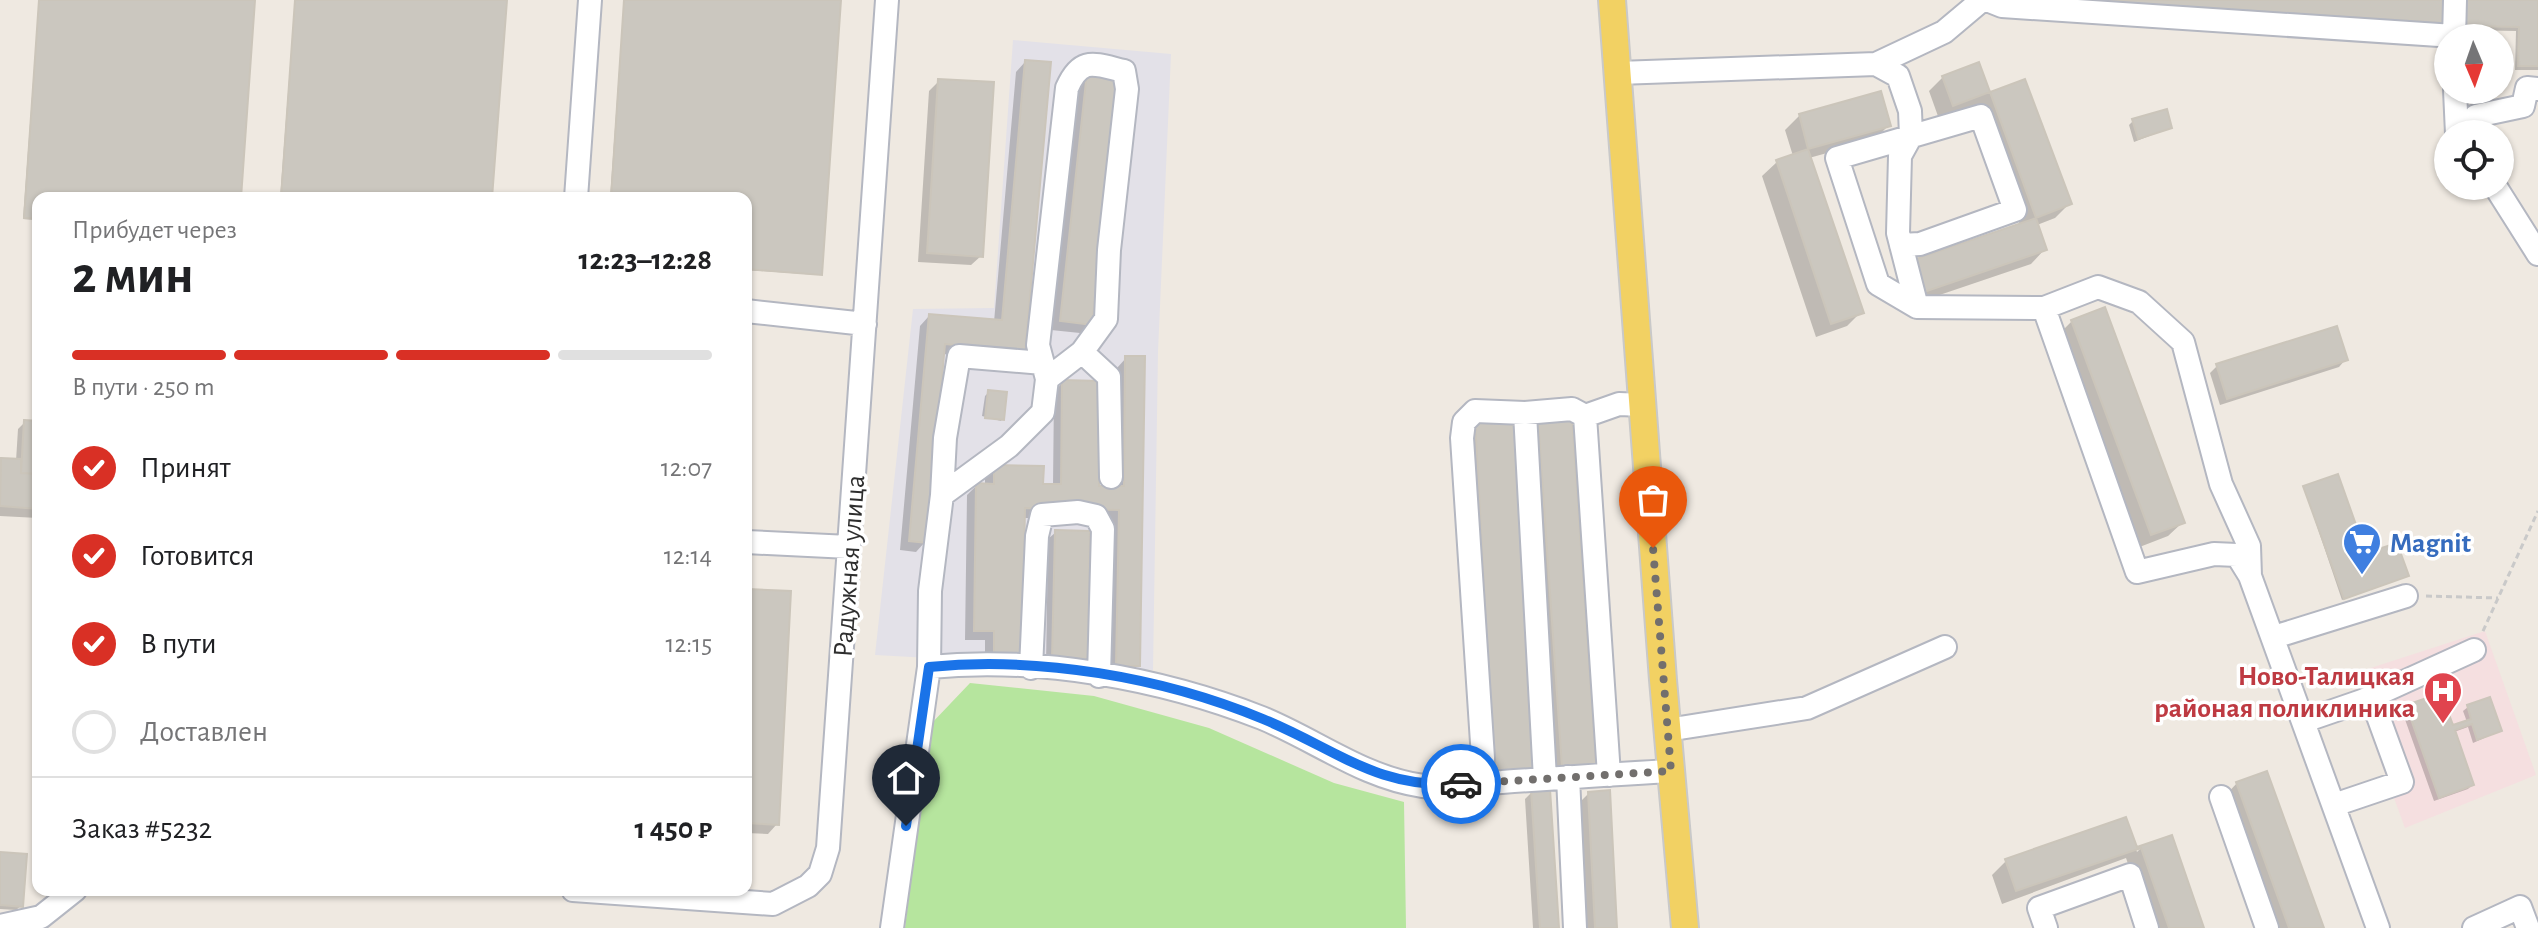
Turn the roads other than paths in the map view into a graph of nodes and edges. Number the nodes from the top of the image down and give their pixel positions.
1 (590, 0) edge
2 (887, 0) edge
3 (1612, 0) edge
4 (1984, 0) edge
5 (2455, 0) edge
6 (2454, 24) edge
7 (2434, 36) edge
8 (1876, 64) junction
9 (1618, 73) junction
10 (2538, 89) edge
11 (2475, 120) edge
12 (1911, 136) junction
13 (576, 192) edge
14 (2504, 200) edge
15 (1901, 245) junction
16 (2538, 254) edge
17 (1917, 307) junction
18 (2044, 308) junction
19 (752, 312) edge
20 (865, 324) junction
21 (1082, 352) junction
22 (1045, 371) junction
23 (1643, 405) junction
24 (1525, 413) junction
25 (1585, 416) junction
26 (1111, 477) dead end
27 (942, 495) junction
28 (752, 542) edge
29 (849, 547) junction
30 (2250, 576) junction
31 (2406, 596) road end
32 (2274, 637) junction
33 (1945, 647) dead end
34 (2474, 650) road end
35 (929, 667) junction
36 (1031, 668) junction
37 (1099, 676) junction
38 (2371, 697) junction
39 (2304, 721) junction
40 (1667, 730) junction
41 (1671, 771) junction
42 (1609, 775) junction
43 (1568, 777) junction
44 (1545, 779) junction
45 (1481, 783) junction
46 (2221, 797) dead end
47 (2334, 805) junction
48 (67, 896) edge
49 (659, 896) edge
50 (0, 926) edge
51 (892, 928) edge
52 (1575, 928) edge
53 (1685, 928) edge
54 (2046, 928) edge
55 (2147, 928) edge
56 (2267, 928) edge
57 (2378, 928) edge
58 (2474, 928) edge
59 (2528, 928) edge

1 - 13 street
2 - 20 street, Радужная улица
3 - 9 main road
4 - 7 street
4 - 8 street
5 - 6 street
8 - 9 street
8 - 12 street
9 - 23 main road
10 - 11 street
12 - 15 street
12 - 15 street
12 - 17 street
14 - 16 street
15 - 17 street
17 - 18 street
18 - 30 street
18 - 30 street
19 - 20 street
20 - 29 street, Радужная улица
21 - 22 street
21 - 22 street
21 - 26 street
22 - 27 street
22 - 27 street
23 - 25 street
23 - 40 main road
24 - 25 street
24 - 44 street
24 - 45 street
25 - 42 street
27 - 35 street
28 - 29 street
29 - 49 street, Радужная улица
30 - 32 street
31 - 32 street
32 - 39 street
33 - 40 street
34 - 38 street
35 - 36 street
35 - 51 street
36 - 37 street
36 - 37 street
37 - 45 street
38 - 39 street
38 - 47 street
39 - 47 street
40 - 41 main road
41 - 42 street
41 - 53 main road
42 - 43 street
43 - 44 street
43 - 52 street
44 - 45 street
46 - 56 street
47 - 57 street
48 - 50 street
54 - 55 street
58 - 59 street

